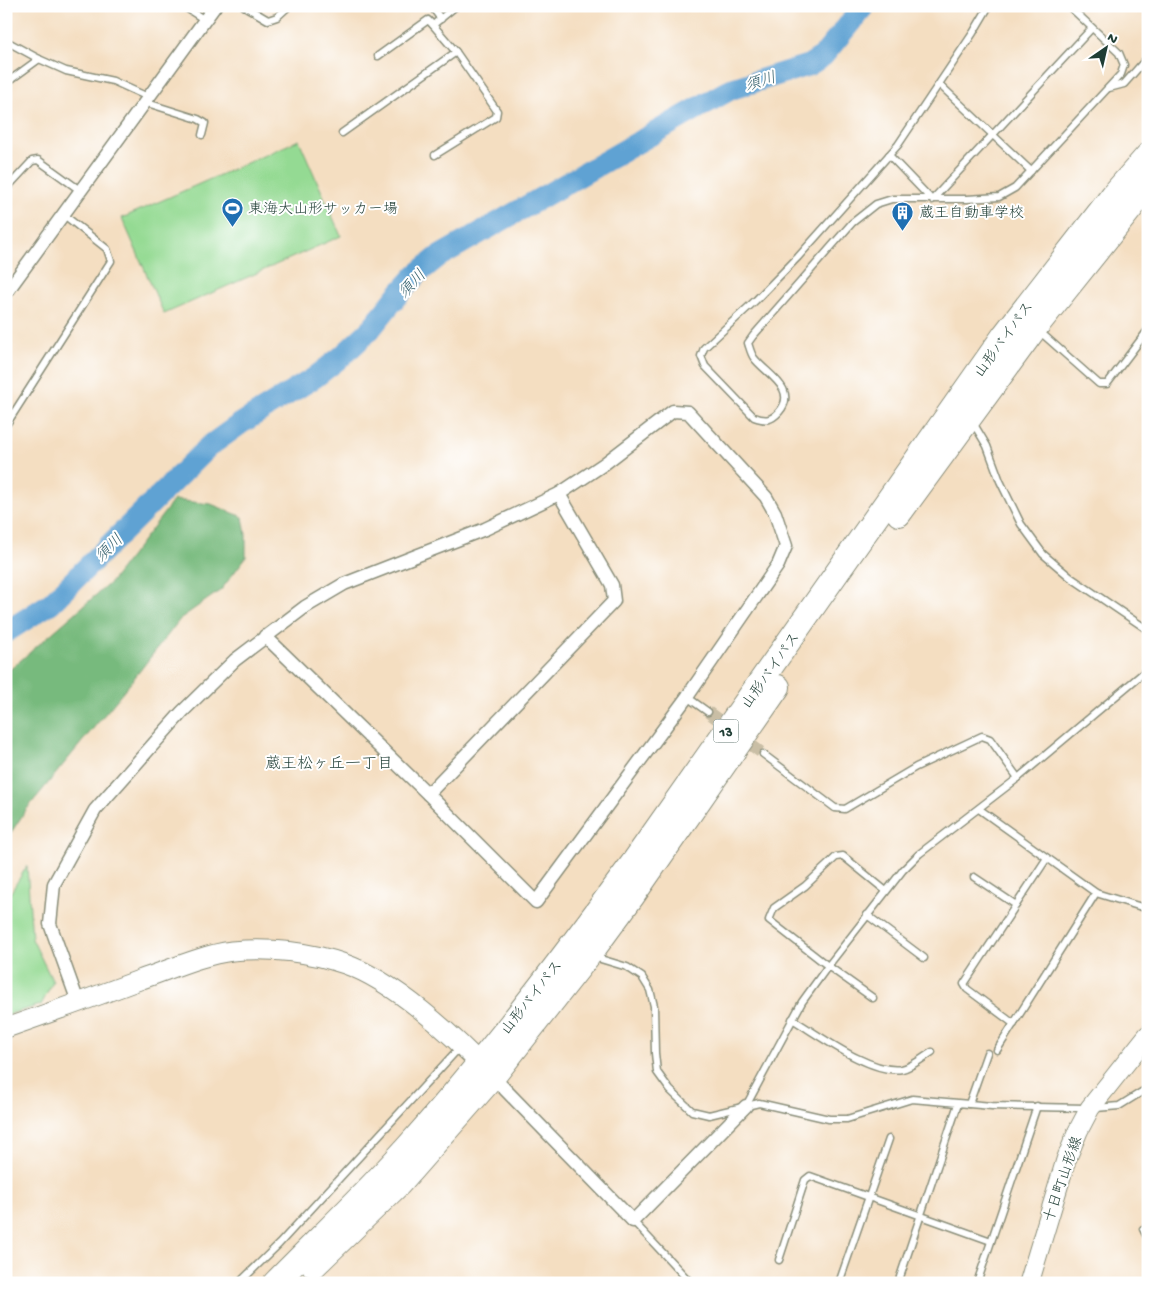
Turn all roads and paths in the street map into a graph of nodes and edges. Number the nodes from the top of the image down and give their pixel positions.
1 (183, 6) edge
2 (215, 6) edge
3 (244, 6) edge
4 (289, 6) edge
5 (431, 6) edge
6 (456, 6) edge
7 (989, 6) edge
8 (1069, 6) edge
9 (441, 19) junction
10 (205, 20) junction
11 (433, 25) junction
12 (1092, 28) junction
13 (6, 42) edge
14 (456, 52) junction
15 (378, 56) dead end
16 (1148, 57) edge
17 (39, 60) junction
18 (6, 83) edge
19 (939, 84) junction
20 (1106, 89) junction
21 (146, 99) junction
22 (342, 133) dead end
23 (202, 135) dead end
24 (992, 135) junction
25 (435, 155) dead end
26 (890, 155) junction
27 (1148, 155) edge
28 (1031, 172) junction
29 (1148, 187) edge
30 (6, 189) edge
31 (81, 191) junction
32 (932, 200) junction
33 (64, 215) junction
34 (6, 293) edge
35 (1036, 327) junction
36 (1148, 330) edge
37 (970, 416) junction
38 (6, 425) edge
39 (559, 494) junction
40 (1146, 627) edge
41 (265, 636) junction
42 (1148, 669) edge
43 (687, 697) junction
44 (708, 712) tunnel mouth
45 (763, 754) tunnel mouth
46 (1018, 778) junction
47 (428, 794) junction
48 (979, 809) junction
49 (1047, 858) junction
50 (974, 877) dead end
51 (886, 891) junction
52 (1096, 893) junction
53 (1016, 904) junction
54 (1148, 909) edge
55 (867, 915) junction
56 (589, 955) junction
57 (924, 958) dead end
58 (828, 966) junction
59 (874, 998) dead end
60 (78, 1002) junction
61 (792, 1019) junction
62 (1014, 1024) junction
63 (6, 1028) edge
64 (1148, 1035) edge
65 (461, 1046) junction
66 (997, 1050) dead end
67 (932, 1052) dead end
68 (987, 1053) dead end
69 (486, 1070) junction
70 (1148, 1088) edge
71 (958, 1104) junction
72 (968, 1104) junction
73 (746, 1106) junction
74 (1037, 1106) junction
75 (1090, 1108) junction
76 (888, 1139) dead end
77 (869, 1196) junction
78 (920, 1215) junction
79 (633, 1221) junction
80 (1143, 1229) dead end
81 (1148, 1239) edge
82 (991, 1241) junction
83 (779, 1260) dead end
84 (239, 1283) edge
85 (275, 1283) edge
86 (296, 1283) edge
87 (691, 1283) edge
88 (839, 1283) edge
89 (898, 1283) edge
90 (977, 1283) edge
91 (1029, 1283) edge

1 - 10 lane
2 - 10 street
3 - 4 lane
5 - 9 lane
6 - 9 lane
7 - 19 lane
8 - 12 lane
9 - 11 lane
10 - 21 street
11 - 14 lane
11 - 15 lane
12 - 20 lane
12 - 24 lane
13 - 17 lane
14 - 22 lane
14 - 25 lane
16 - 20 lane
17 - 18 lane
17 - 21 lane
19 - 24 lane
19 - 26 lane
20 - 28 lane
21 - 23 lane
21 - 31 street
24 - 28 lane
24 - 32 lane
26 - 32 lane
26 - 32 lane
27 - 69 highway, 山形バイパス / 13
28 - 32 lane
29 - 35 highway, 山形バイパス / 13
30 - 31 lane
31 - 33 street
33 - 34 street
33 - 38 lane
35 - 36 lane
35 - 37 highway, 山形バイパス / 13
37 - 40 lane
37 - 56 highway, 山形バイパス / 13
39 - 41 street
39 - 43 street
39 - 47 street
41 - 47 street
41 - 60 street
42 - 46 lane
43 - 44 lane
43 - 47 street
45 - 46 lane
46 - 48 lane
48 - 49 lane
48 - 51 lane
49 - 52 lane
49 - 53 lane
50 - 53 lane
51 - 55 lane
51 - 58 lane
52 - 54 lane
52 - 62 lane
53 - 62 lane
55 - 57 lane
55 - 58 lane
56 - 69 highway, 山形バイパス / 13
56 - 73 lane
58 - 59 lane
58 - 61 lane
60 - 63 street
60 - 65 street
61 - 67 lane
61 - 73 lane
62 - 66 lane
64 - 75 street, 十日町山形線
65 - 69 street
65 - 84 lane
68 - 72 lane
69 - 79 street
69 - 85 highway, 山形バイパス / 13
69 - 86 highway, 山形バイパス / 13
70 - 75 lane
71 - 72 lane
71 - 73 lane
71 - 78 lane
72 - 74 lane
73 - 79 street
74 - 75 lane
74 - 82 lane
75 - 91 street, 十日町山形線
76 - 77 lane
77 - 78 lane
77 - 83 lane
77 - 88 lane
78 - 82 lane
78 - 89 lane
79 - 87 lane
80 - 81 lane
82 - 90 lane

